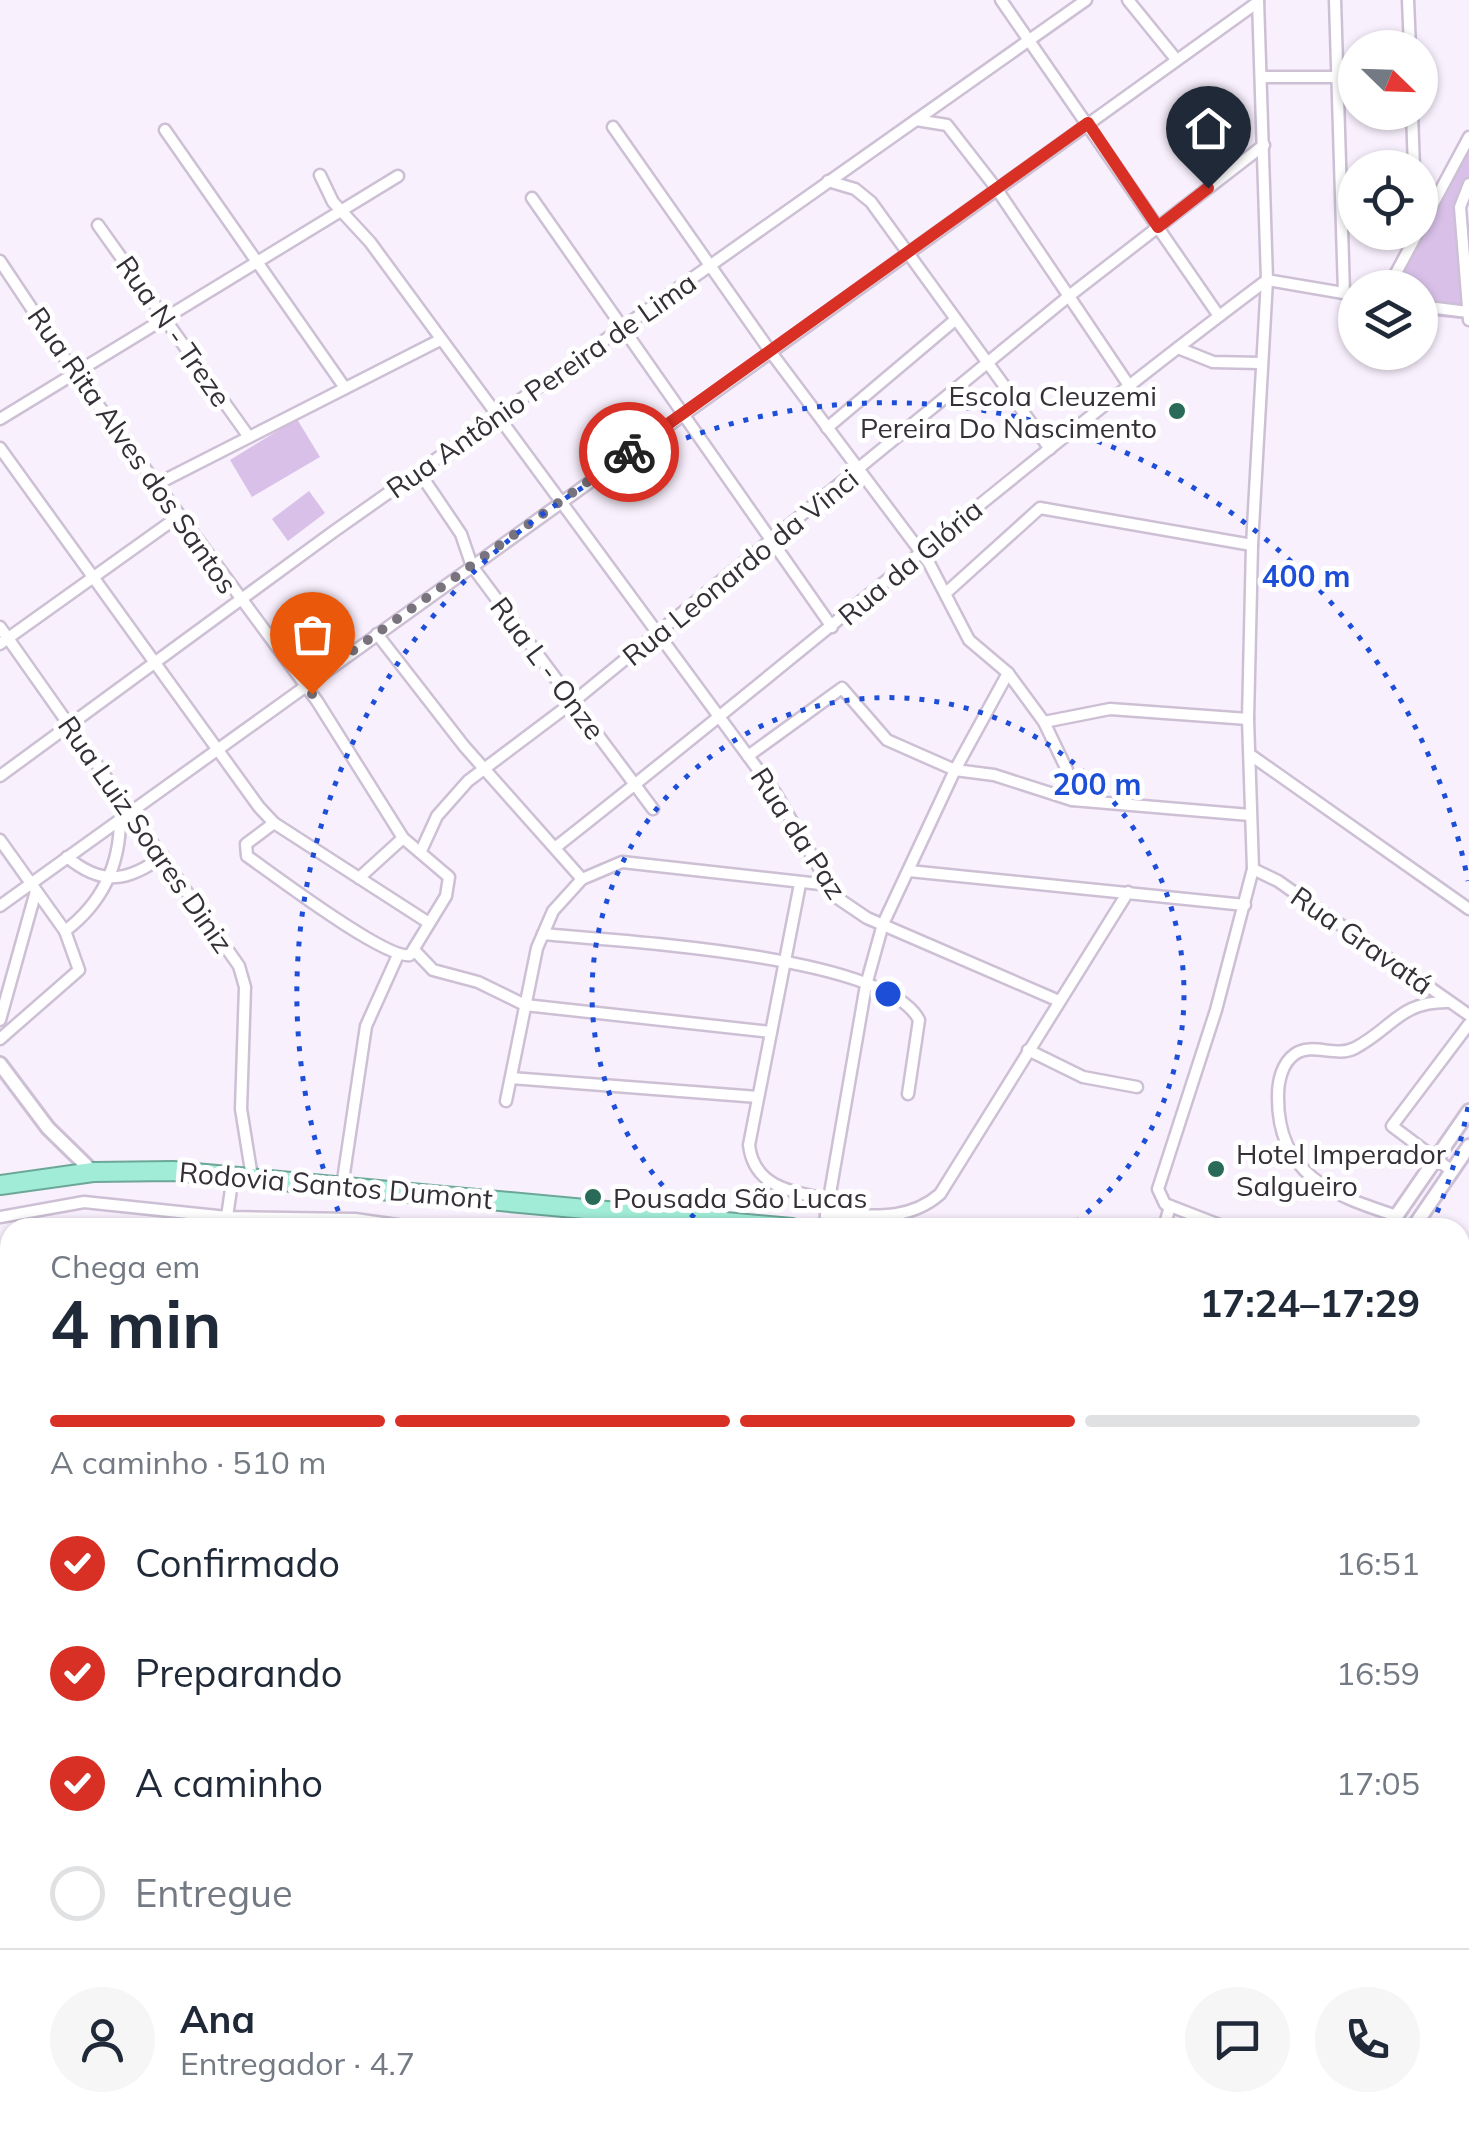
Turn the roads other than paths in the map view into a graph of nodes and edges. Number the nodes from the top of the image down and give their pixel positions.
1 (1001, 0) edge
2 (1086, 0) edge
3 (1128, 0) edge
4 (1334, 0) edge
5 (1408, 0) edge
6 (1258, 1) edge
7 (1409, 30) edge
8 (1028, 39) junction
9 (1174, 58) junction
10 (1262, 77) junction
11 (1337, 77) junction
12 (916, 120) junction
13 (1088, 123) junction
14 (613, 127) dead end
15 (165, 130) dead end
16 (1469, 138) edge
17 (1264, 145) junction
18 (320, 175) dead end
19 (398, 176) dead end
20 (828, 181) junction
21 (1469, 184) edge
22 (996, 188) junction
23 (1438, 194) edge
24 (532, 198) dead end
25 (340, 212) junction
26 (98, 225) dead end
27 (1158, 227) junction
28 (908, 253) junction
29 (0, 261) edge
30 (254, 261) junction
31 (710, 264) junction
32 (1349, 270) edge
33 (1267, 280) junction
34 (1338, 292) edge
35 (1069, 296) junction
36 (1438, 309) edge
37 (1468, 315) edge
38 (1219, 316) junction
39 (167, 317) junction
40 (955, 320) junction
41 (622, 328) junction
42 (440, 340) junction
43 (1178, 348) junction
44 (770, 351) junction
45 (1261, 362) junction
46 (988, 367) junction
47 (76, 375) junction
48 (1130, 387) junction
49 (345, 388) junction
50 (680, 415) junction
51 (496, 418) junction
52 (0, 419) edge
53 (827, 428) junction
54 (250, 437) junction
55 (0, 448) edge
56 (1050, 449) junction
57 (859, 471) junction
58 (419, 472) junction
59 (157, 484) junction
60 (558, 503) junction
61 (179, 516) junction
62 (771, 542) junction
63 (1252, 545) junction
64 (921, 553) junction
65 (472, 566) junction
66 (90, 578) junction
67 (947, 592) junction
68 (240, 602) junction
69 (0, 627) edge
70 (832, 627) junction
71 (377, 634) junction
72 (656, 634) junction
73 (4, 641) edge
74 (153, 665) junction
75 (1008, 673) junction
76 (304, 686) junction
77 (573, 702) junction
78 (719, 718) junction
79 (1248, 719) junction
80 (1044, 722) junction
81 (69, 724) junction
82 (215, 750) junction
83 (748, 756) junction
84 (1252, 756) junction
85 (488, 768) junction
86 (956, 770) junction
87 (0, 776) edge
88 (634, 785) junction
89 (1072, 800) junction
90 (653, 809) dead end
91 (132, 810) junction
92 (1250, 814) junction
93 (120, 819) junction
94 (274, 822) junction
95 (403, 838) junction
96 (0, 840) edge
97 (556, 847) junction
98 (421, 851) junction
99 (163, 856) junction
100 (68, 857) junction
101 (1252, 868) junction
102 (909, 871) junction
103 (109, 877) junction
104 (359, 878) junction
105 (582, 880) junction
106 (800, 884) junction
107 (830, 885) junction
108 (34, 887) junction
109 (1128, 892) junction
110 (1245, 905) junction
111 (0, 906) edge
112 (1469, 909) edge
113 (429, 923) junction
114 (883, 924) junction
115 (65, 932) junction
116 (544, 934) junction
117 (414, 950) junction
118 (399, 956) junction
119 (783, 959) junction
120 (866, 985) junction
121 (1059, 1001) junction
122 (1450, 1002) junction
123 (525, 1006) junction
124 (1469, 1015) edge
125 (0, 1020) edge
126 (1469, 1024) edge
127 (771, 1032) junction
128 (0, 1039) edge
129 (1028, 1050) junction
130 (0, 1064) edge
131 (511, 1078) junction
132 (1137, 1087) dead end
133 (908, 1094) dead end
134 (758, 1097) junction
135 (506, 1101) dead end
136 (1469, 1111) edge
137 (1469, 1146) edge
138 (1435, 1157) junction
139 (1452, 1171) junction
140 (94, 1172) junction
141 (243, 1176) junction
142 (37, 1178) junction
143 (0, 1185) edge
144 (342, 1187) junction
145 (828, 1198) junction
146 (46, 1206) junction
147 (1170, 1206) junction
148 (826, 1214) junction
149 (0, 1216) edge
150 (226, 1217) junction
151 (290, 1218) edge
152 (682, 1218) edge
153 (825, 1218) edge
154 (1167, 1218) edge
155 (1201, 1218) edge
156 (1384, 1218) edge
157 (1395, 1218) edge
158 (1420, 1218) edge

1 - 8 street
2 - 8 street, Rua Antônio Pereira de Lima
3 - 9 street
4 - 11 street
5 - 7 street
6 - 9 street
6 - 10 street
8 - 12 street, Rua Antônio Pereira de Lima
8 - 13 street
9 - 13 street
10 - 11 street
10 - 17 street
11 - 32 street
12 - 20 street, Rua Antônio Pereira de Lima
12 - 22 street
13 - 22 street
13 - 27 street
14 - 31 street
15 - 30 street
16 - 23 street
17 - 27 street, Rua Leonardo da Vinci
17 - 33 street
18 - 25 street, Rua da Paz
19 - 25 street
20 - 28 street
20 - 31 street, Rua Antônio Pereira de Lima
21 - 37 street
22 - 28 street
22 - 35 street
24 - 41 street
25 - 30 street
25 - 42 street, Rua da Paz
26 - 39 street, Rua N - Treze
27 - 35 street, Rua Leonardo da Vinci
27 - 38 street
28 - 40 street
28 - 44 street
29 - 47 street, Rua Rita Alves dos Santos
30 - 39 street
30 - 49 street
31 - 41 street, Rua Antônio Pereira de Lima
31 - 44 street
33 - 34 street
33 - 38 street, Rua da Glória
33 - 45 street
35 - 46 street, Rua Leonardo da Vinci
35 - 48 street
36 - 37 street
38 - 43 street, Rua da Glória
39 - 47 street
39 - 54 street, Rua N - Treze
40 - 46 street
40 - 53 street
41 - 50 street
41 - 51 street, Rua Antônio Pereira de Lima
42 - 49 street
42 - 51 street, Rua da Paz
43 - 45 street
43 - 48 street, Rua da Glória
44 - 50 street
44 - 53 street
45 - 63 street
46 - 56 street
46 - 57 street, Rua Leonardo da Vinci
47 - 52 street
47 - 59 street, Rua Rita Alves dos Santos
48 - 56 street, Rua da Glória
49 - 54 street
50 - 60 street
50 - 62 street
51 - 58 street, Rua Antônio Pereira de Lima
51 - 60 street, Rua da Paz
53 - 57 street
54 - 59 street
55 - 66 street
56 - 64 street, Rua da Glória
57 - 62 street, Rua Leonardo da Vinci
57 - 64 street
58 - 65 street, Rua L - Onze
58 - 68 street, Rua Antônio Pereira de Lima
59 - 61 street, Rua Rita Alves dos Santos
60 - 65 street
60 - 72 street, Rua da Paz
61 - 66 street
61 - 68 street, Rua Rita Alves dos Santos
62 - 70 street
62 - 72 street, Rua Leonardo da Vinci
63 - 67 street
63 - 79 street
64 - 67 street
64 - 70 street, Rua da Glória
65 - 71 street
65 - 77 street, Rua L - Onze
66 - 73 street
66 - 74 street
67 - 75 street
68 - 74 street, Rua Antônio Pereira de Lima
68 - 76 street, Rua Rita Alves dos Santos
69 - 73 street, Rua Luiz Soares Diniz
70 - 78 street, Rua da Glória
71 - 76 street
71 - 85 street
72 - 77 street, Rua Leonardo da Vinci
72 - 78 street, Rua da Paz
73 - 81 street, Rua Luiz Soares Diniz
74 - 81 street, Rua Antônio Pereira de Lima
74 - 82 street
75 - 80 street
75 - 86 street
76 - 82 street
76 - 95 street, Rua Rita Alves dos Santos
77 - 85 street, Rua Leonardo da Vinci
77 - 88 street, Rua L - Onze
78 - 83 street, Rua da Paz
78 - 88 street, Rua da Glória
79 - 80 street
79 - 84 street
80 - 89 street
81 - 87 street, Rua Antônio Pereira de Lima
81 - 91 street, Rua Luiz Soares Diniz
82 - 91 street
82 - 94 street
83 - 86 street
83 - 107 street, Rua da Paz
84 - 92 street
84 - 112 street
85 - 97 street
85 - 98 street, Rua Leonardo da Vinci
86 - 89 street
86 - 102 street
88 - 90 street, Rua L - Onze
88 - 97 street, Rua da Glória
89 - 92 street
91 - 93 street
91 - 99 street, Rua Luiz Soares Diniz
92 - 101 street
93 - 100 street
93 - 103 street
94 - 104 street
94 - 118 street
95 - 98 street
95 - 104 street
96 - 108 street
97 - 105 street
98 - 113 street
99 - 103 street
99 - 141 street, Rua Luiz Soares Diniz
100 - 103 street
100 - 108 street
101 - 110 street
101 - 122 street, Rua Gravatá
102 - 109 street
102 - 114 street
103 - 115 street
104 - 113 street
105 - 106 street
105 - 116 street
106 - 107 street
106 - 119 street
107 - 114 street, Rua da Paz
108 - 111 street
108 - 115 street
108 - 125 street
109 - 110 street
109 - 121 street
110 - 147 street
113 - 117 street
114 - 120 street
114 - 121 street, Rua da Paz
115 - 128 street
116 - 119 street
116 - 123 street
117 - 118 street
117 - 123 street
118 - 144 street
119 - 120 street
119 - 127 street
120 - 133 street
120 - 145 street
121 - 129 street
122 - 124 street, Rua Gravatá
122 - 156 street
123 - 127 street
123 - 131 street
126 - 138 street
127 - 134 street
129 - 132 street
129 - 148 street
130 - 140 street
131 - 134 street
131 - 135 street
134 - 145 street
136 - 138 street
137 - 139 street
138 - 139 street
138 - 157 street
139 - 158 street
140 - 141 highway, Rodovia Santos Dumont
140 - 142 highway, Rodovia Santos Dumont
141 - 144 highway, Rodovia Santos Dumont
141 - 150 street, Rua Luiz Soares Diniz
142 - 143 highway, Rodovia Santos Dumont
142 - 146 street
144 - 152 highway, Rodovia Santos Dumont
145 - 148 street
146 - 149 street
146 - 150 street
147 - 154 street
147 - 155 street
148 - 153 street
150 - 151 street

